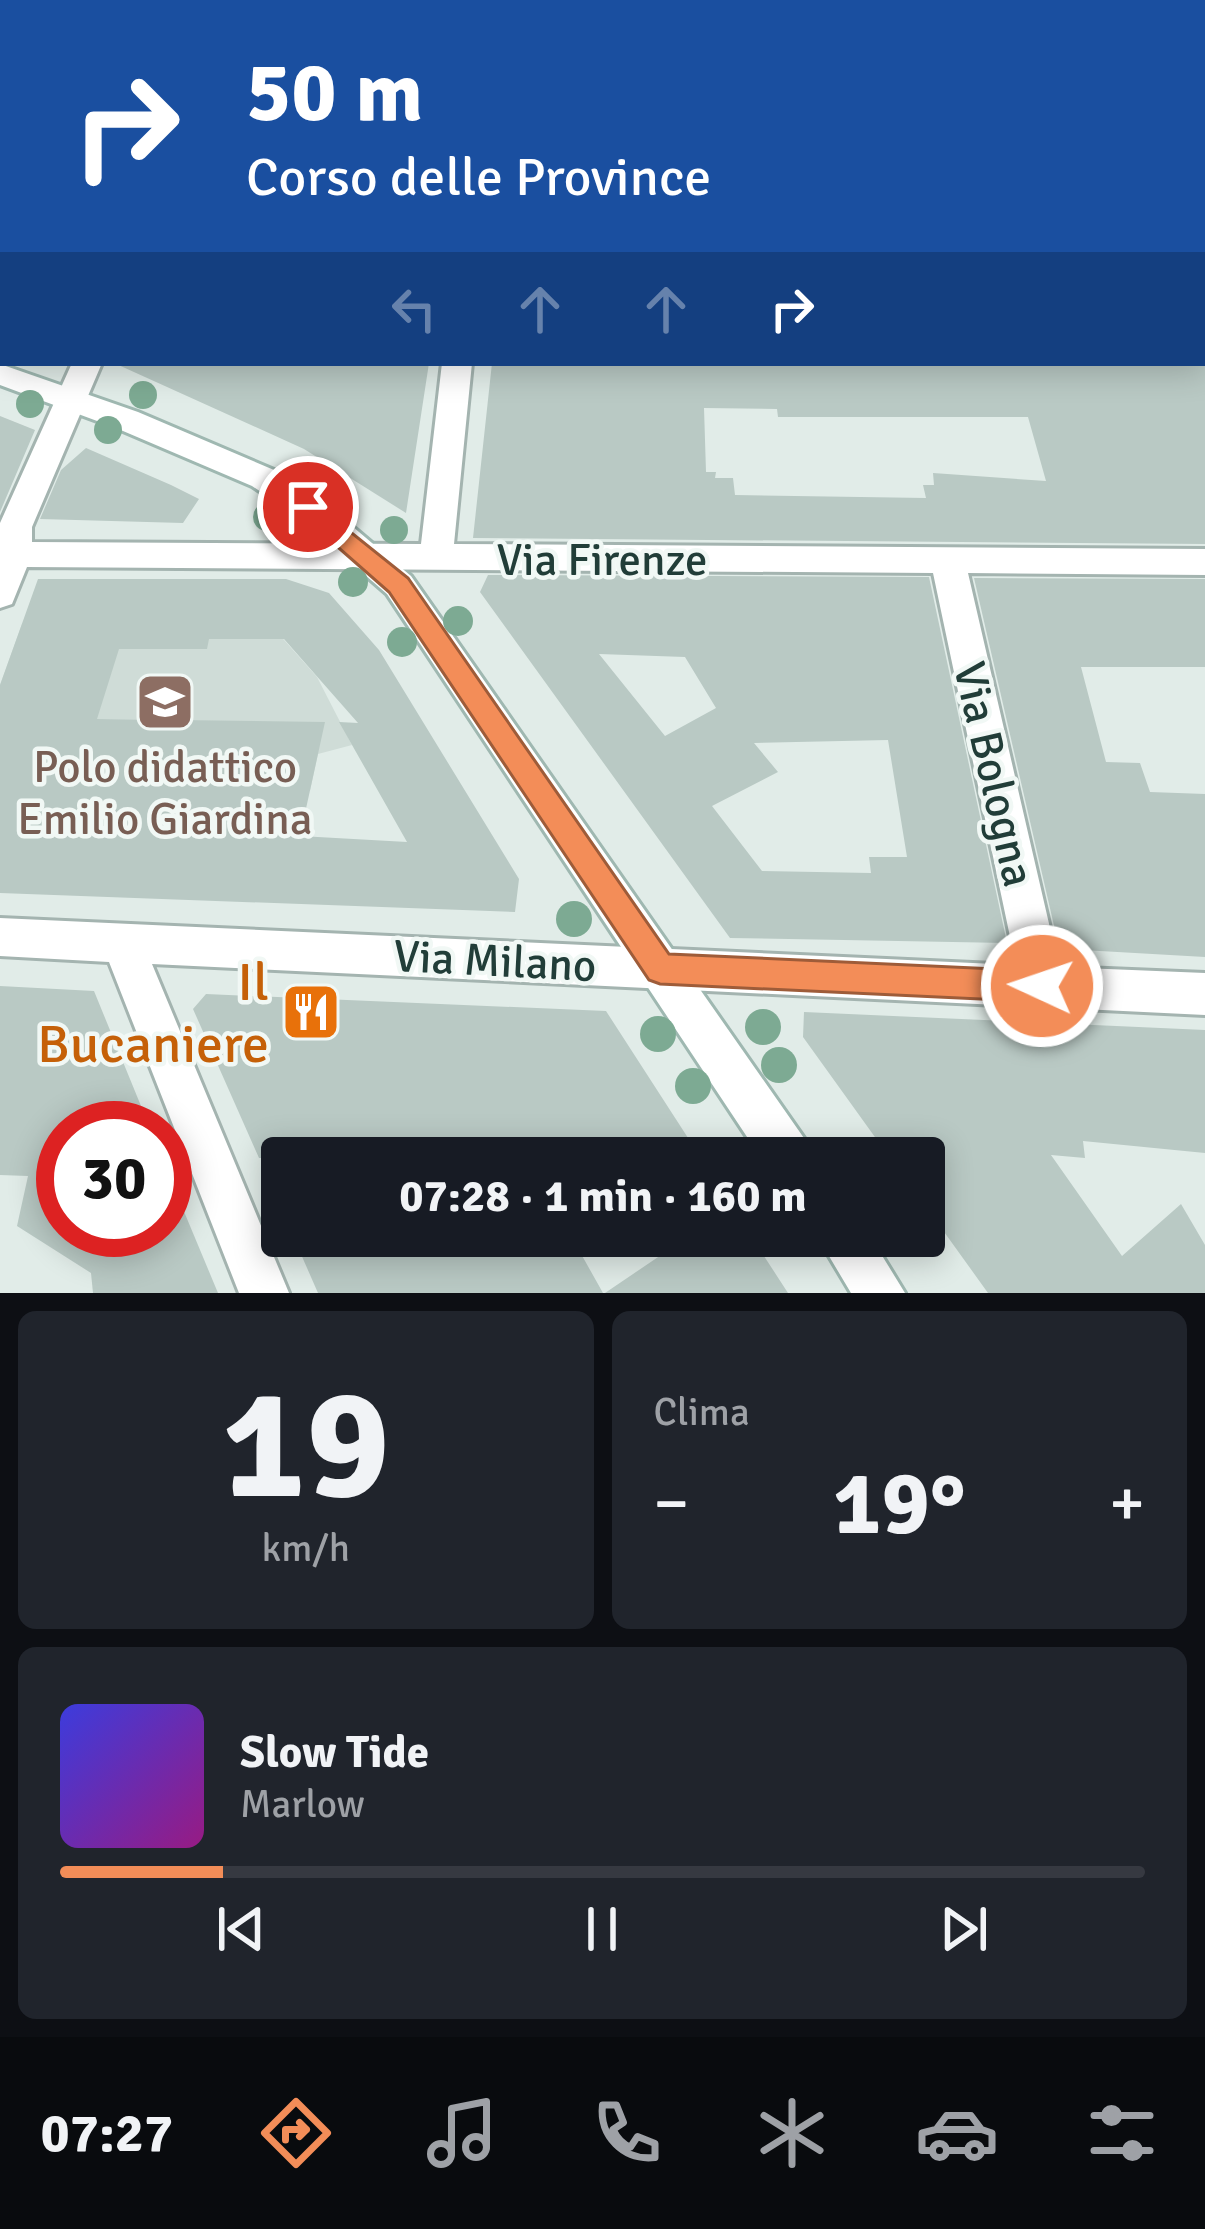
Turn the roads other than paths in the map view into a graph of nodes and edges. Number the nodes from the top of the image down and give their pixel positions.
1 (87, 366) edge
2 (457, 366) edge
3 (0, 374) edge
4 (73, 400) junction
5 (7, 554) edge
6 (366, 557) junction
7 (436, 558) junction
8 (948, 561) junction
9 (1205, 562) edge
10 (0, 595) edge
11 (0, 937) edge
12 (122, 942) junction
13 (660, 969) junction
14 (1042, 986) junction
15 (1205, 994) edge
16 (775, 1137) edge
17 (856, 1257) edge
18 (264, 1293) edge
19 (880, 1293) edge

1 - 4 street
2 - 7 street
3 - 4 street
4 - 5 street
4 - 6 street
5 - 6 street, Via Firenze
5 - 10 street
6 - 7 street, Via Firenze
6 - 13 street
7 - 8 street, Via Firenze
8 - 9 street, Via Firenze
8 - 14 street, Via Bologna
11 - 12 street, Via Milano
12 - 13 street, Via Milano
12 - 18 street
13 - 14 street, Via Milano
13 - 16 street
14 - 15 street, Via Milano
17 - 19 street

